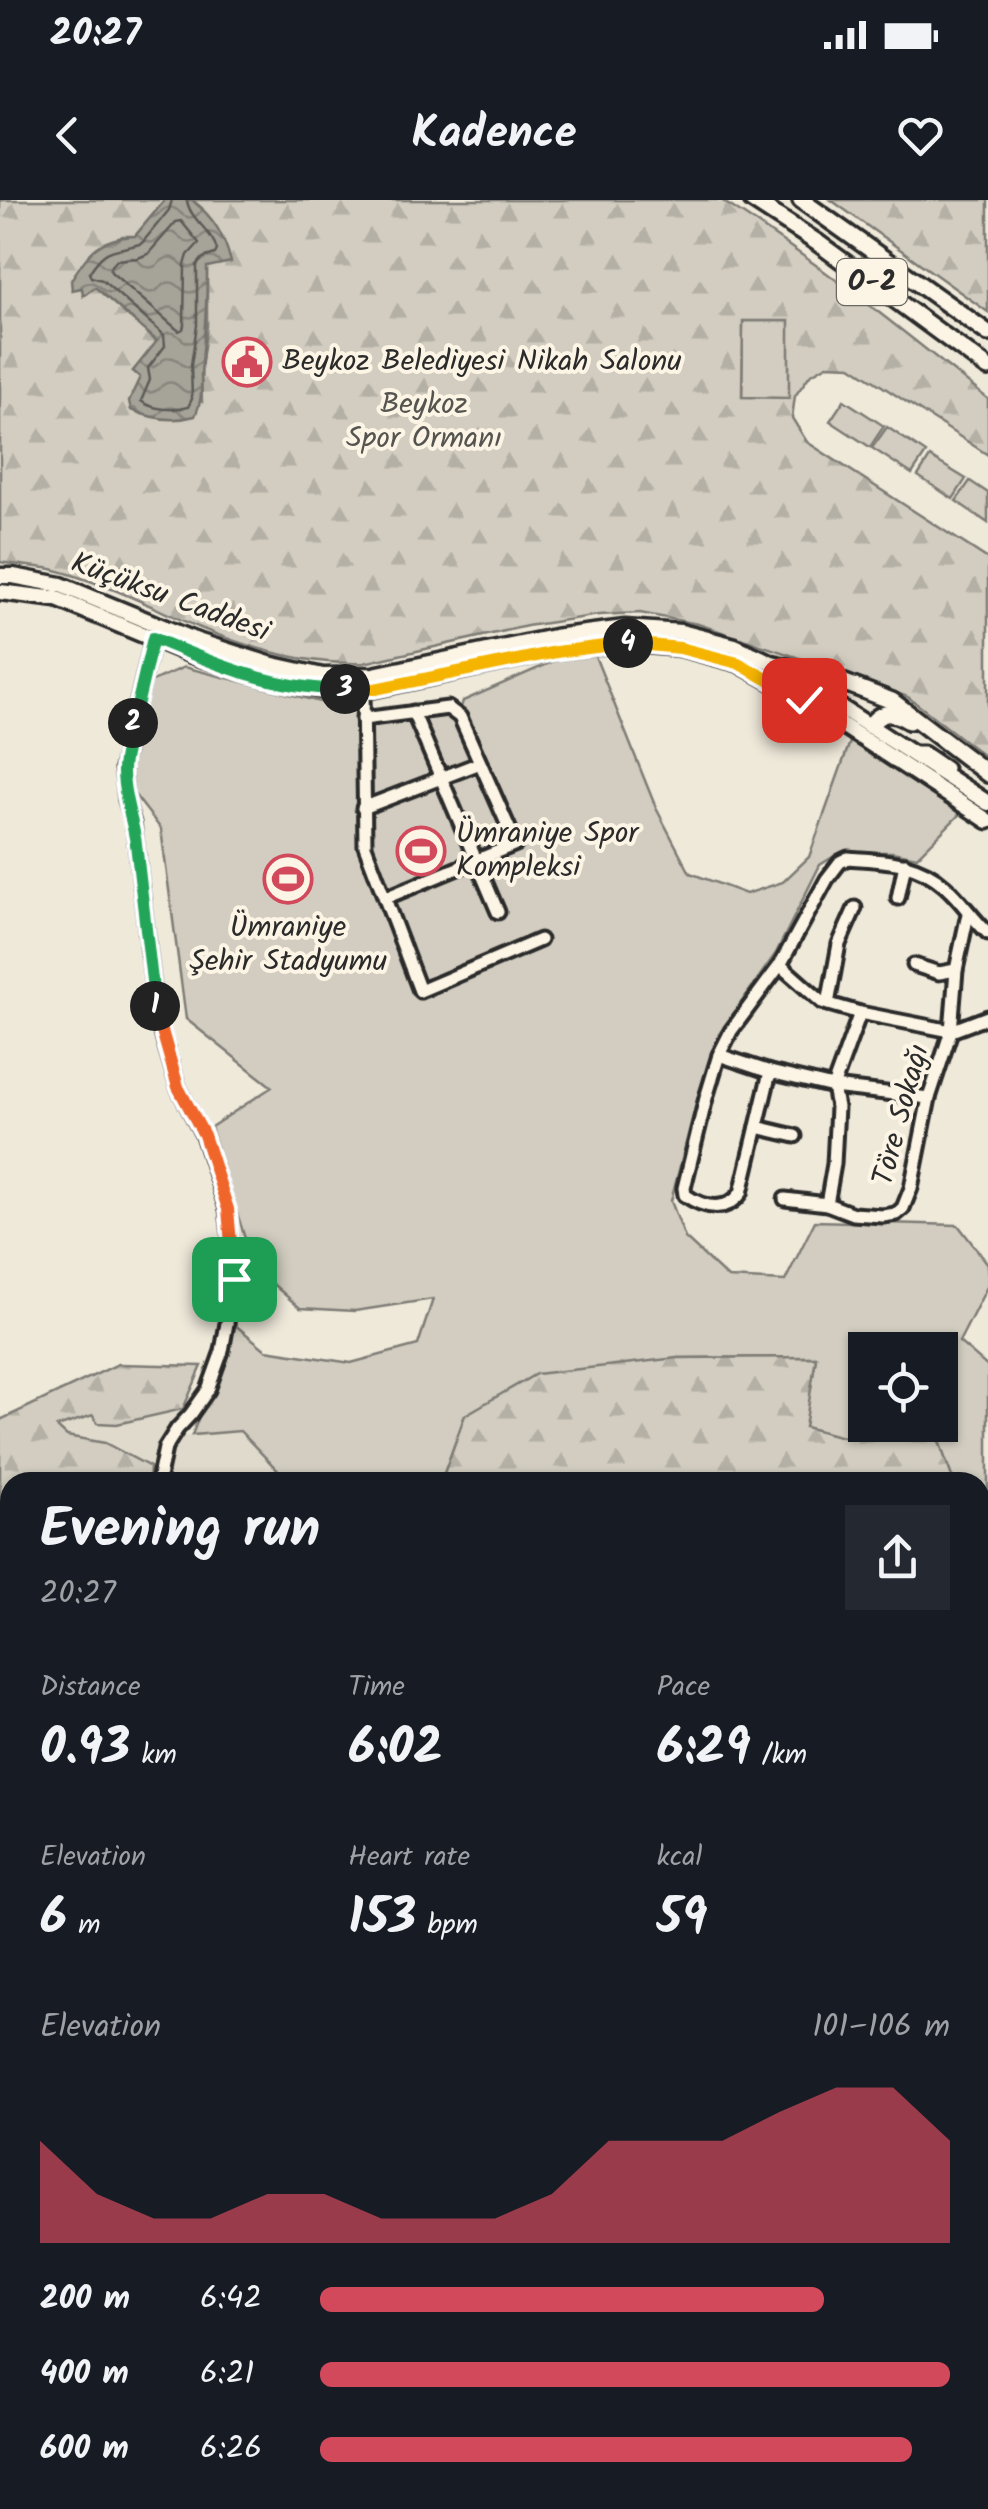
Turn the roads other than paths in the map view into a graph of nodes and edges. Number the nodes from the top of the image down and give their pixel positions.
1 (752, 200) edge
2 (801, 200) edge
3 (988, 333) edge
4 (988, 368) edge
5 (0, 576) edge
6 (0, 592) edge
7 (79, 600) junction
8 (155, 632) junction
9 (640, 637) junction
10 (774, 664) junction
11 (362, 682) junction
12 (413, 712) junction
13 (363, 719) junction
14 (870, 726) junction
15 (870, 745) junction
16 (480, 763) junction
17 (986, 772) edge
18 (441, 778) junction
19 (988, 803) edge
20 (363, 808) junction
21 (988, 821) edge
22 (477, 860) junction
23 (905, 864) junction
24 (384, 898) junction
25 (898, 898) dead end
26 (855, 908) dead end
27 (498, 912) dead end
28 (968, 914) junction
29 (988, 933) edge
30 (540, 940) dead end
31 (780, 965) junction
32 (914, 965) dead end
33 (956, 970) junction
34 (828, 1004) junction
35 (860, 1013) junction
36 (988, 1017) edge
37 (951, 1031) junction
38 (720, 1055) junction
39 (770, 1072) junction
40 (833, 1087) junction
41 (929, 1098) junction
42 (757, 1127) junction
43 (795, 1136) dead end
44 (785, 1199) dead end
45 (826, 1204) junction
46 (160, 1472) edge

1 - 4 highway, O-2
2 - 3 highway, O-2
5 - 7 main road, Küçüksu Caddesi
6 - 7 main road, Küçüksu Caddesi
7 - 8 main road, Küçüksu Caddesi
8 - 11 main road, Küçüksu Caddesi
8 - 46 street
9 - 10 main road, Küçüksu Caddesi
9 - 11 main road, Küçüksu Caddesi
9 - 15 main road, Küçüksu Caddesi
10 - 14 main road, Küçüksu Caddesi
10 - 17 highway
11 - 13 street
12 - 13 street
12 - 16 street
12 - 18 street
13 - 20 street
14 - 15 main road
14 - 17 highway
14 - 19 main road, Küçüksu Caddesi
15 - 21 main road, Küçüksu Caddesi
16 - 18 street
16 - 22 street
18 - 20 street
18 - 22 street
20 - 24 street
22 - 24 street
22 - 27 street
23 - 25 street
23 - 28 street
23 - 31 street
24 - 30 street
26 - 34 street
28 - 29 street
28 - 33 street, Töre Sokağı
31 - 34 street
31 - 38 street
32 - 33 street
33 - 37 street, Töre Sokağı
34 - 35 street
35 - 37 street
35 - 40 street
36 - 37 street
37 - 41 street, Töre Sokağı
38 - 39 street
38 - 42 street
39 - 40 street
39 - 42 street
40 - 41 street
40 - 45 street
41 - 45 street, Töre Sokağı
42 - 43 street
44 - 45 street, Töre Sokağı

